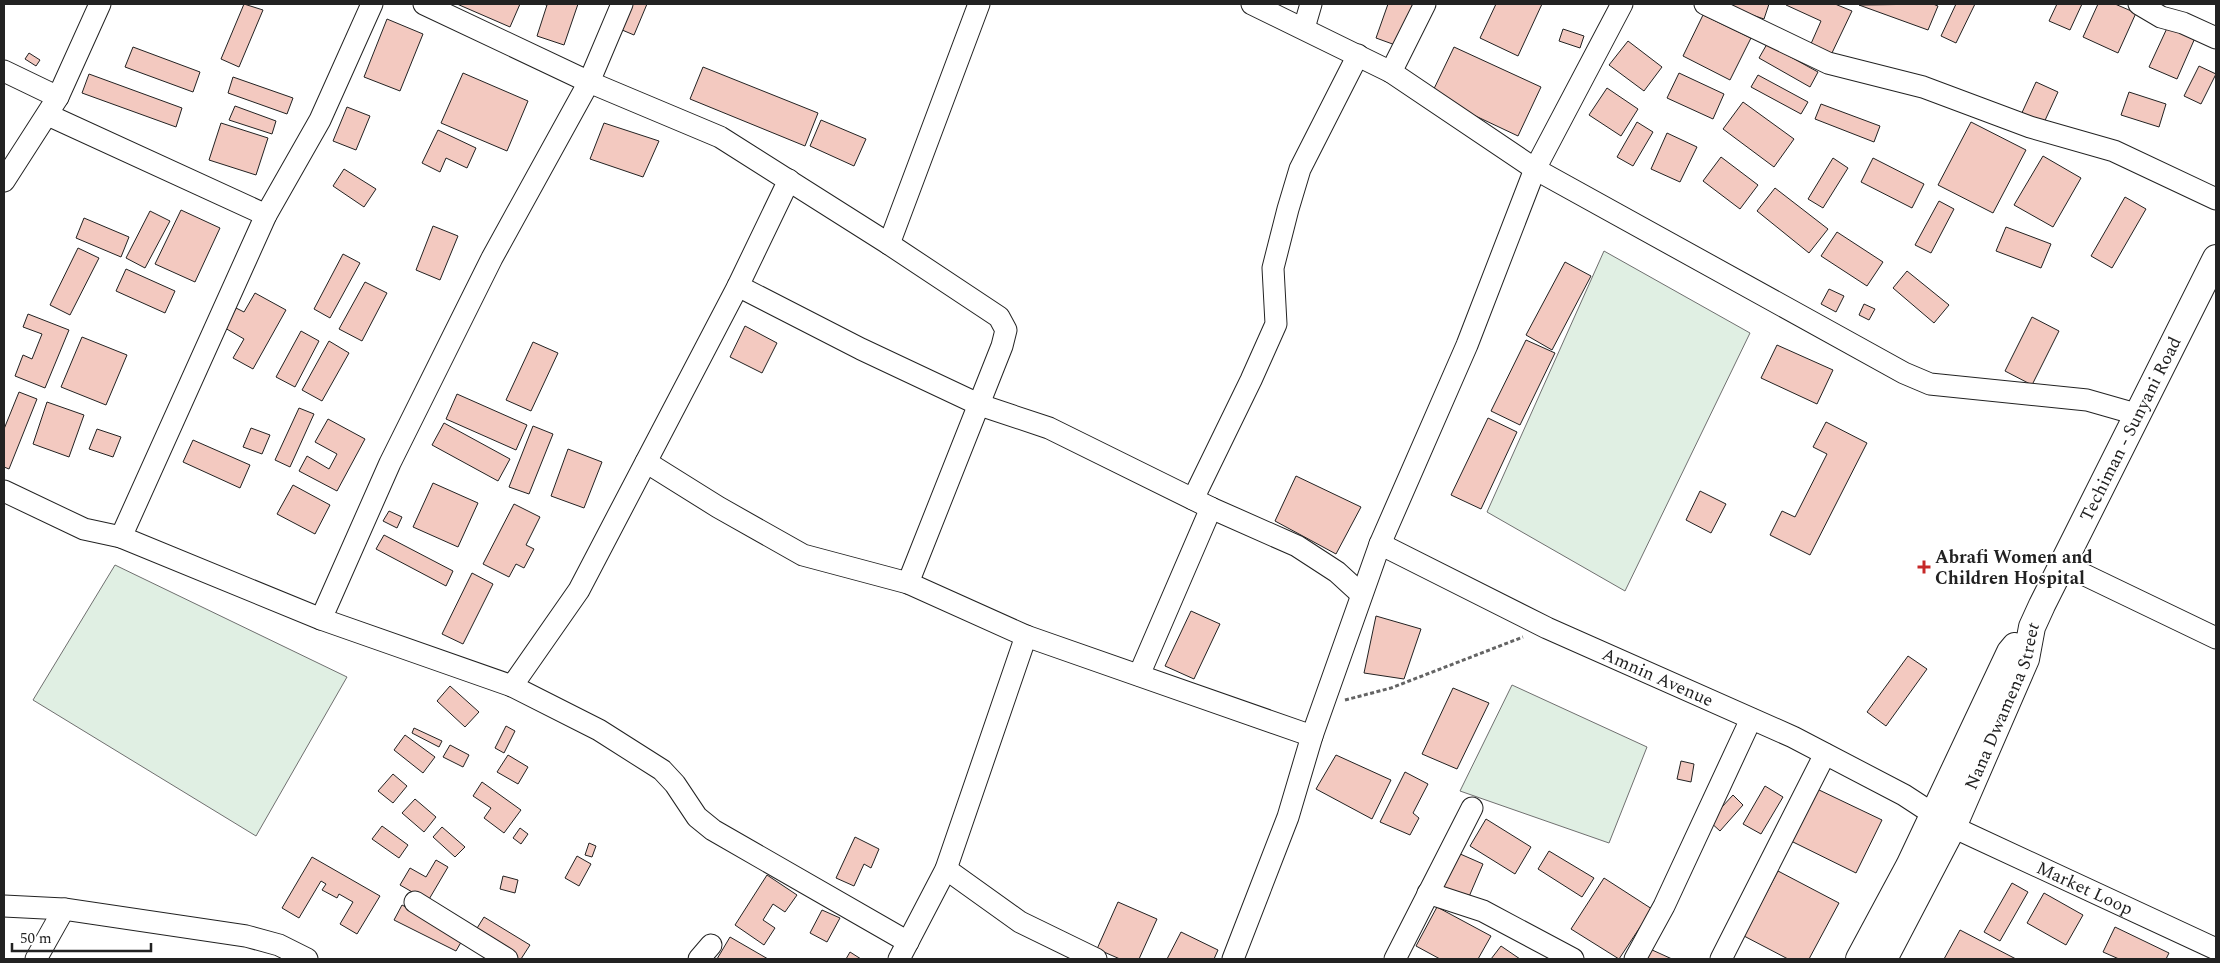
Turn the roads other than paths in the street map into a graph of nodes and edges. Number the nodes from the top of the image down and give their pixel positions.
1 (100, 4) edge
2 (372, 4) edge
3 (424, 4) edge
4 (622, 4) edge
5 (978, 4) edge
6 (1252, 4) edge
7 (1311, 4) edge
8 (1425, 4) edge
9 (1622, 4) edge
10 (1705, 4) edge
11 (2139, 4) edge
12 (1304, 28) junction
13 (2216, 38) edge
14 (1358, 55) junction
15 (4, 71) edge
16 (1392, 72) junction
17 (589, 82) junction
18 (53, 106) junction
19 (1535, 169) junction
20 (789, 180) junction
21 (4, 181) edge
22 (2216, 199) edge
23 (266, 215) junction
24 (889, 244) junction
25 (2216, 258) edge
26 (738, 286) junction
27 (980, 405) junction
28 (2136, 414) junction
29 (646, 462) junction
30 (4, 492) edge
31 (1202, 504) junction
32 (121, 537) junction
33 (1380, 544) junction
34 (2062, 564) junction
35 (908, 583) junction
36 (1361, 594) junction
37 (321, 619) junction
38 (2032, 627) joint
39 (1026, 636) junction
40 (2216, 638) edge
41 (1139, 675) junction
42 (512, 686) junction
43 (1751, 719) junction
44 (1312, 736) junction
45 (1825, 754) junction
46 (1472, 808) dead end
47 (1943, 819) junction
48 (946, 869) junction
49 (1428, 893) junction
50 (415, 902) dead end
51 (4, 906) edge
52 (64, 910) junction
53 (2216, 949) edge
54 (904, 951) edge
55 (1061, 952) edge
56 (36, 959) edge
57 (307, 959) edge
58 (507, 959) edge
59 (1096, 959) edge
60 (1233, 959) edge
61 (1395, 959) edge
62 (1573, 959) edge
63 (1635, 959) edge
64 (1721, 959) edge
65 (1859, 959) edge
66 (1884, 959) edge

1 - 18 street
2 - 23 street
3 - 17 street
4 - 17 street
5 - 24 street
6 - 12 street
7 - 12 street
8 - 16 street
9 - 19 street
10 - 22 street
11 - 13 street
12 - 14 street
14 - 16 street
14 - 31 street
15 - 18 street
16 - 19 street
17 - 20 street
17 - 37 street
18 - 21 street
18 - 23 street
19 - 28 street
19 - 33 street
20 - 24 street
20 - 26 street
23 - 32 street
24 - 27 street
25 - 28 main road, Techiman - Sunyani Road
26 - 27 street
26 - 29 street
27 - 31 street
27 - 35 street
28 - 34 main road, Techiman - Sunyani Road
29 - 35 street
29 - 42 street
30 - 32 street
31 - 36 street
31 - 41 street
32 - 37 street
33 - 36 street
33 - 43 street, Amnin Avenue
34 - 38 main road, Techiman - Sunyani Road
34 - 40 street
35 - 39 street
36 - 44 street
37 - 42 street
38 - 47 main road, Nana Dwamena Street
39 - 41 street
39 - 48 street
41 - 44 street
42 - 54 street
43 - 45 street, Amnin Avenue
43 - 63 street
44 - 60 street
45 - 47 street, Amnin Avenue
45 - 64 street
46 - 49 street
47 - 53 street, Market Loop
47 - 65 main road, Nana Dwamena Street
47 - 66 main road, Nana Dwamena Street
48 - 54 street
48 - 55 street
49 - 61 street
49 - 62 street
50 - 58 street
51 - 52 street
52 - 56 street
52 - 57 street
55 - 59 street

